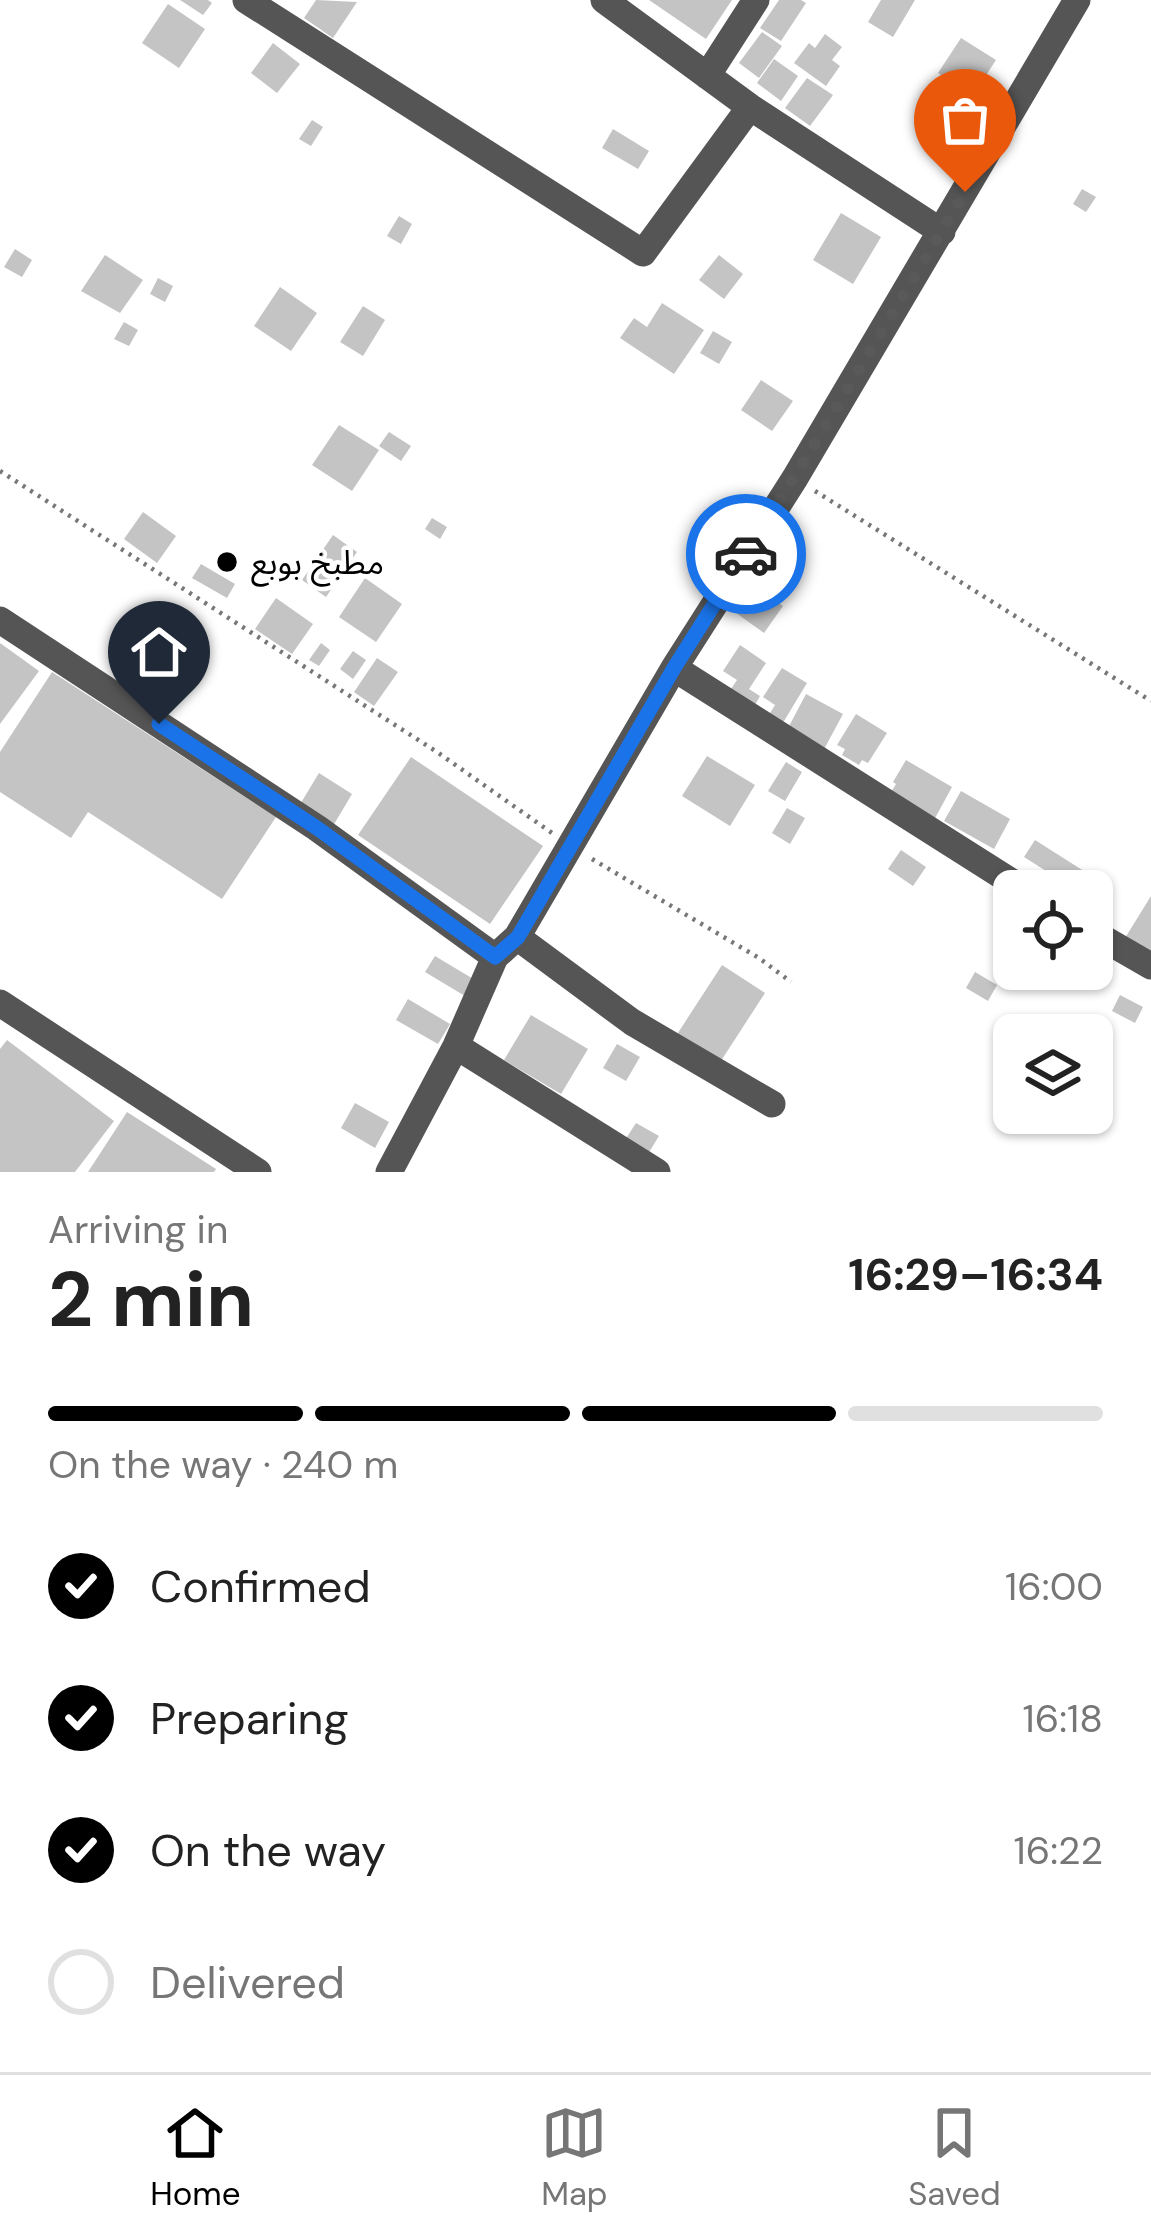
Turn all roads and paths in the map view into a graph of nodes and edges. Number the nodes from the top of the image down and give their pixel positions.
1 (246, 0) edge
2 (604, 0) edge
3 (756, 0) edge
4 (1077, 0) edge
5 (707, 76) junction
6 (751, 107) junction
7 (942, 232) junction
8 (0, 471) edge
9 (794, 478) junction
10 (0, 620) edge
11 (674, 668) junction
12 (1151, 701) edge
13 (569, 846) junction
14 (993, 870) edge
15 (518, 937) junction
16 (1113, 944) edge
17 (495, 957) junction
18 (1151, 966) edge
19 (791, 982) dead end
20 (0, 1003) edge
21 (456, 1046) junction
22 (772, 1104) dead end
23 (258, 1172) edge
24 (388, 1172) edge
25 (657, 1172) edge

1 - 6 street
2 - 5 street
3 - 5 street
4 - 7 street
5 - 6 street
6 - 7 street
7 - 9 street
8 - 13 path
9 - 11 street
9 - 12 path
10 - 17 street
11 - 13 street
11 - 14 street
13 - 15 street
13 - 19 path
15 - 17 street
15 - 22 street
16 - 18 street
17 - 21 street
20 - 23 street
21 - 24 street
21 - 25 street

